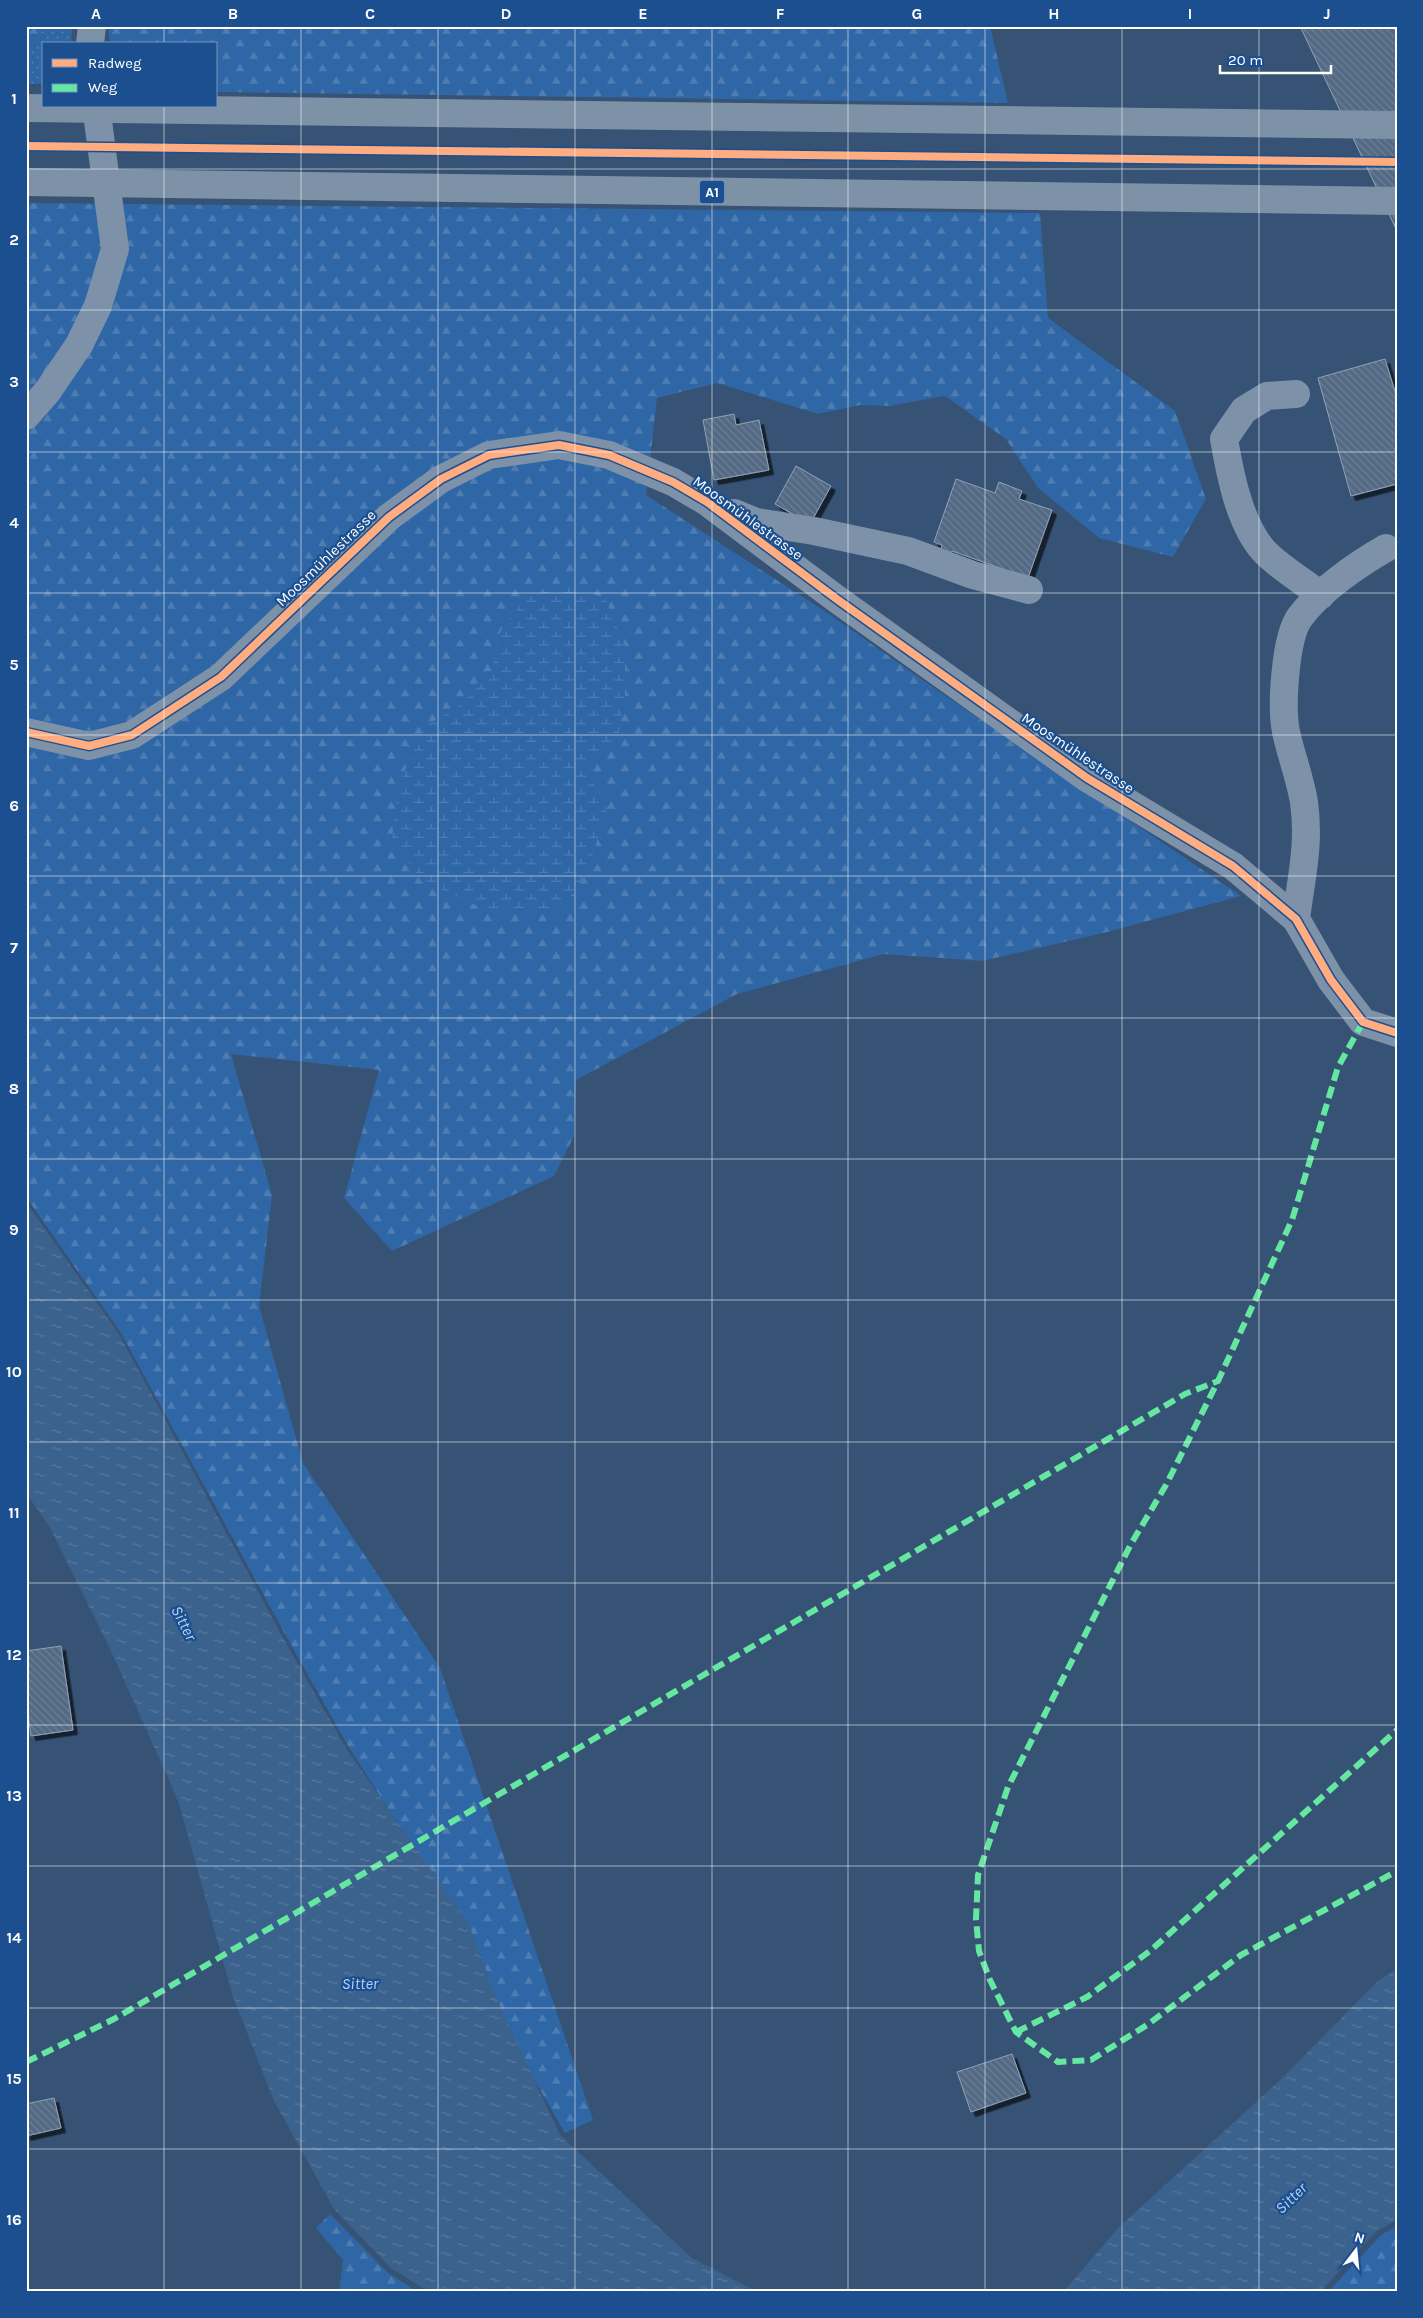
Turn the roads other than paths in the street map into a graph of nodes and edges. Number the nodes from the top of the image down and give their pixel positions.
1 (92, 26) edge
2 (90, 42) edge
3 (26, 108) edge
4 (96, 108) edge
5 (1397, 125) edge
6 (26, 182) edge
7 (1397, 201) edge
8 (1296, 394) dead end
9 (26, 416) edge
10 (707, 502) junction
11 (1386, 548) dead end
12 (1029, 590) dead end
13 (1320, 595) junction
14 (26, 732) edge
15 (1296, 919) junction
16 (1397, 1033) edge

1 - 2 street
3 - 5 highway
4 - 9 street
6 - 7 highway, A1
8 - 13 street
10 - 12 street
10 - 14 street, Moosmühlestrasse
10 - 15 street, Moosmühlestrasse
11 - 13 street
13 - 15 street
15 - 16 street, Moosmühlestrasse

